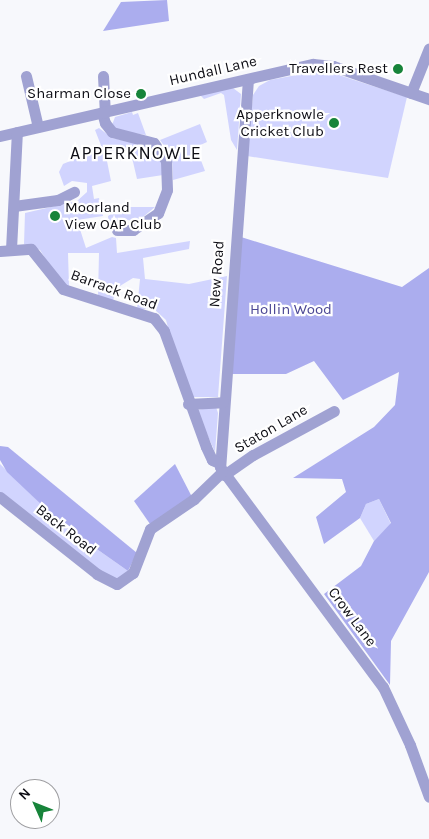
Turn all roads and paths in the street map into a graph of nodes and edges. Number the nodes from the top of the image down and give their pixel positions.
1 (429, 48) edge
2 (26, 76) dead end
3 (103, 76) dead end
4 (248, 79) junction
5 (411, 93) junction
6 (429, 99) edge
7 (103, 112) junction
8 (38, 127) junction
9 (17, 132) junction
10 (0, 136) edge
11 (74, 192) dead end
12 (14, 206) junction
13 (122, 228) dead end
14 (5, 250) edge
15 (223, 402) junction
16 (188, 404) junction
17 (334, 411) dead end
18 (222, 470) junction
19 (0, 497) edge
20 (117, 584) joint
21 (429, 797) edge

1 - 5 street
2 - 8 street
3 - 7 street
4 - 5 street, Hundall Lane
4 - 7 street, Hundall Lane
4 - 15 street, New Road
5 - 6 street, Hundall Lane
7 - 8 street, Hundall Lane
7 - 13 street
8 - 9 street, Hundall Lane
9 - 10 street, Hundall Lane
9 - 12 street
11 - 12 street
12 - 14 street
14 - 16 street, Barrack Road
15 - 16 street
15 - 18 street, New Road
16 - 18 street, Barrack Road
17 - 18 street, Staton Lane
18 - 20 street, Staton Lane
18 - 21 street, Crow Lane
19 - 20 street, Back Road

